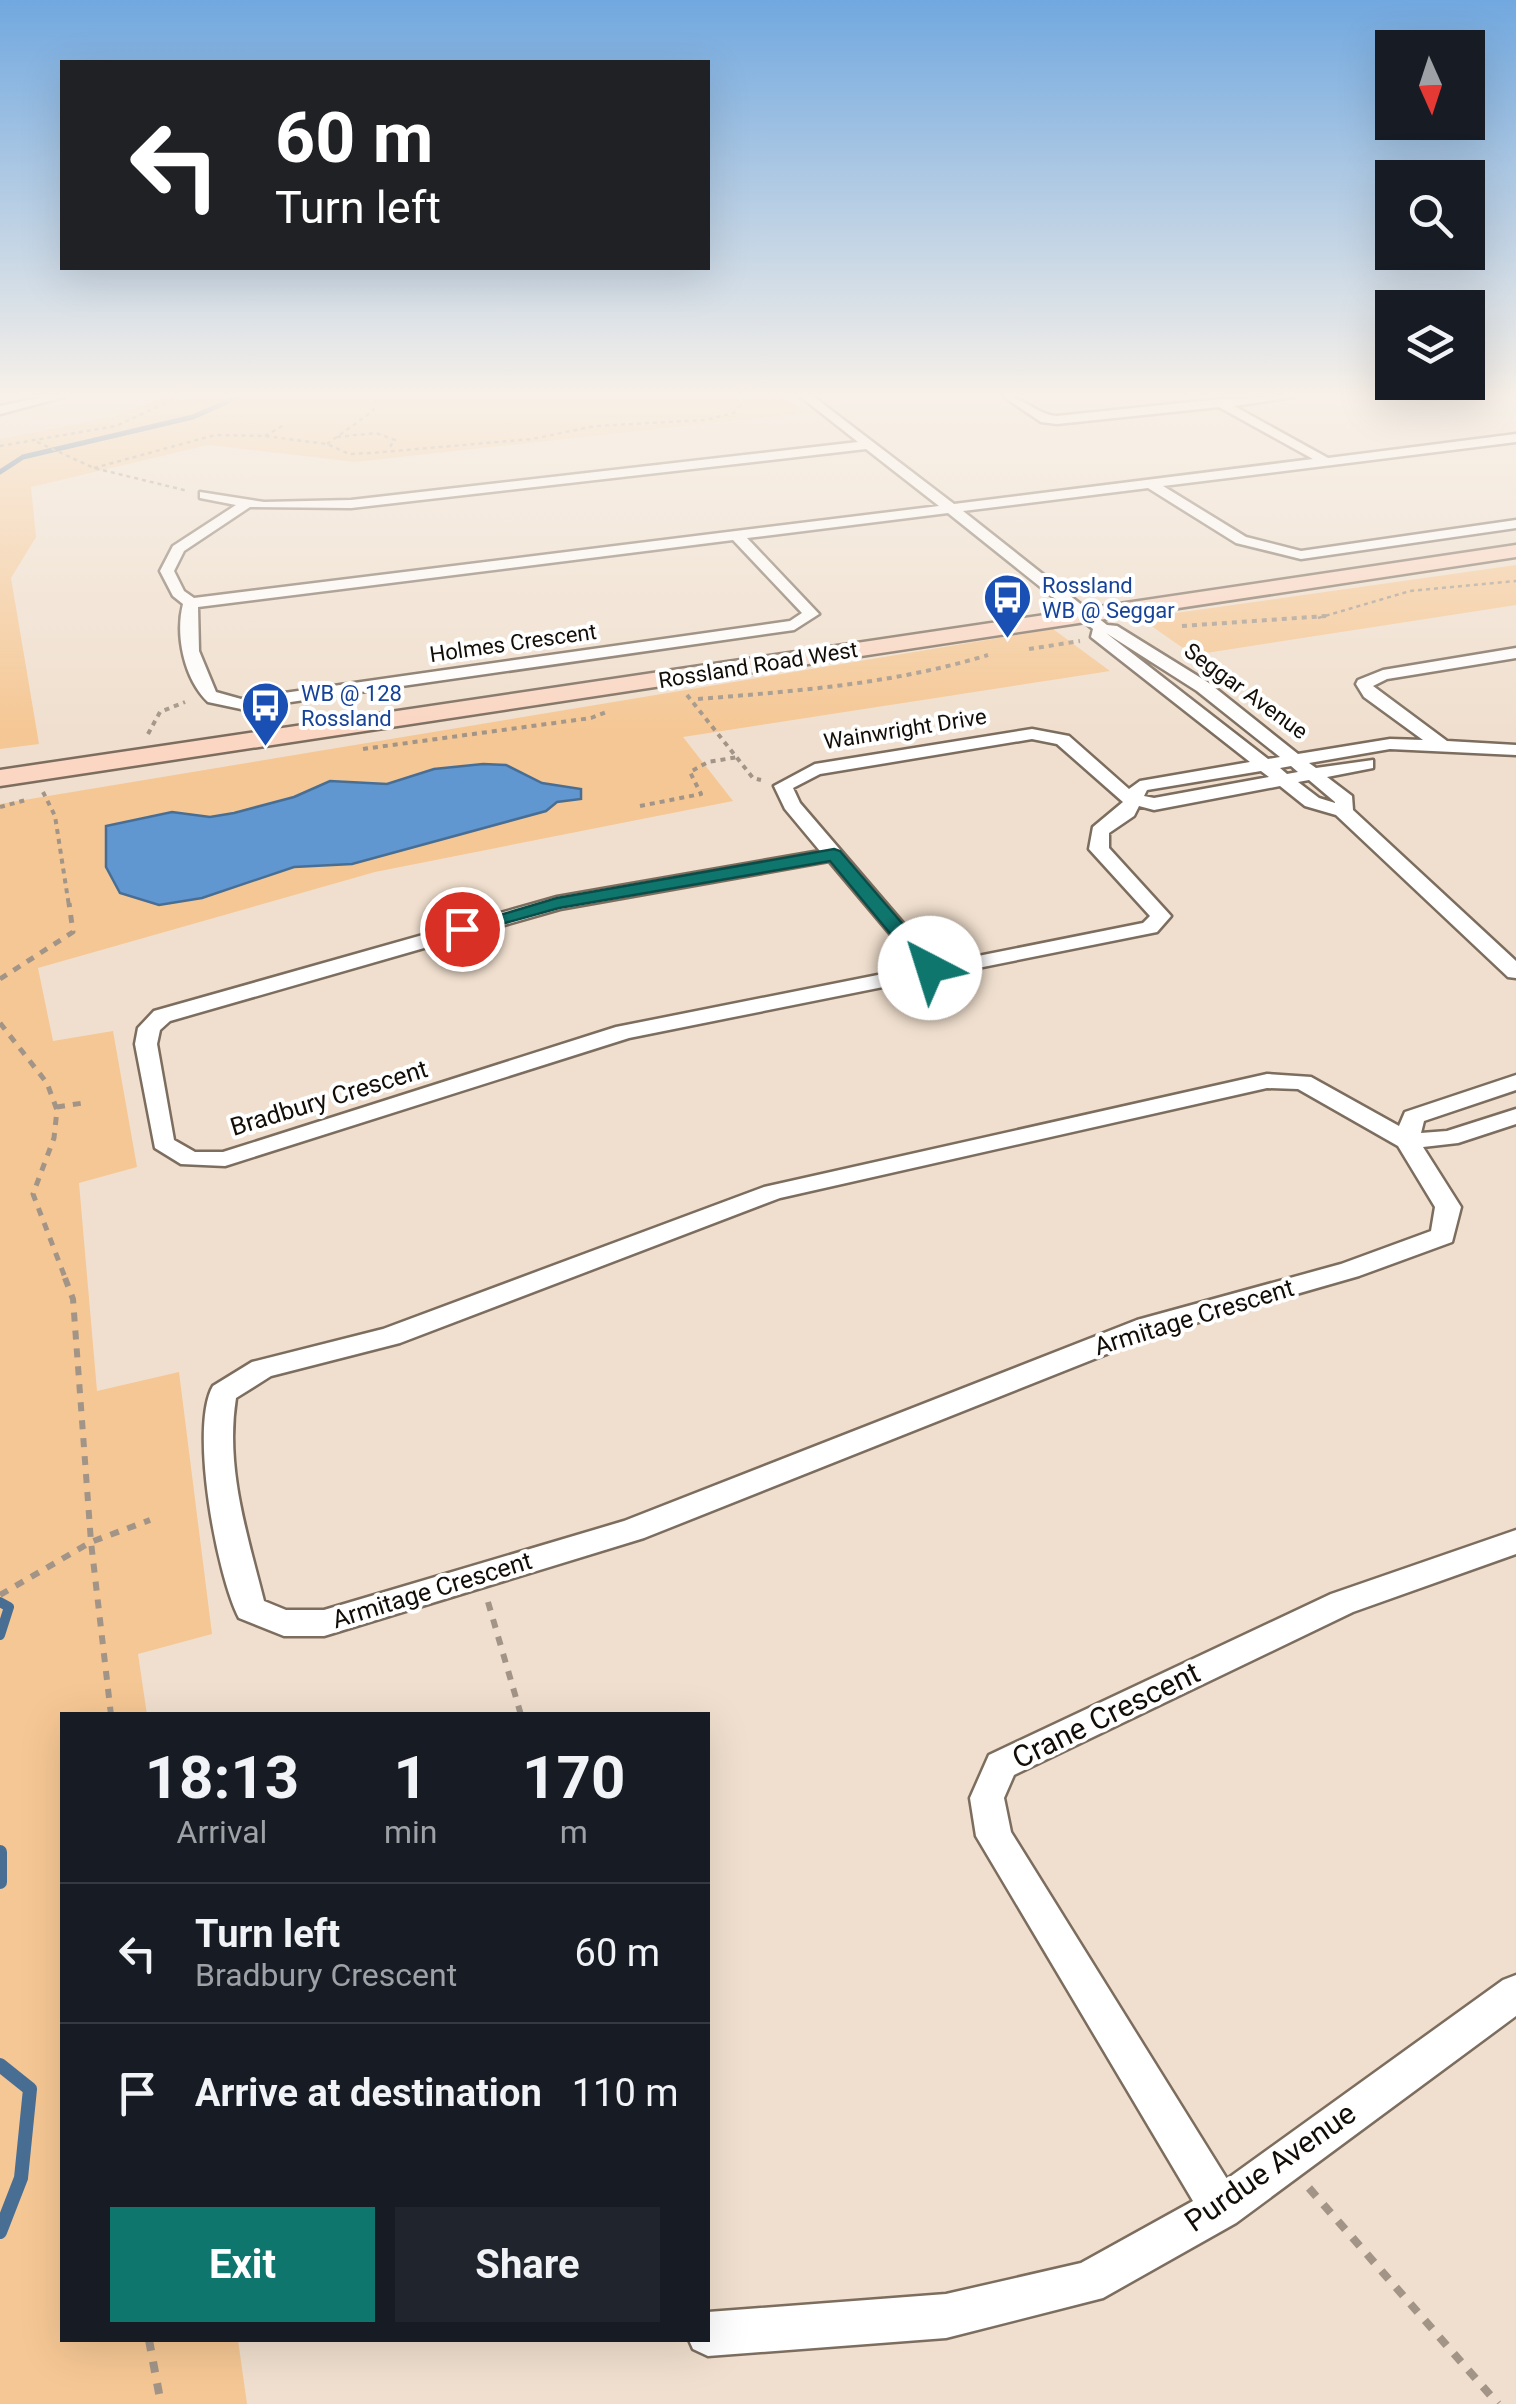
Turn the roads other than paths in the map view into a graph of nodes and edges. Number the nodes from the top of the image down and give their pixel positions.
1 (238, 509) edge
2 (943, 509) edge
3 (953, 509) edge
4 (1191, 509) edge
5 (1516, 524) edge
6 (736, 535) junction
7 (1516, 551) edge
8 (191, 603) junction
9 (1095, 622) junction
10 (1516, 653) edge
11 (1442, 746) junction
12 (1416, 747) junction
13 (1516, 750) edge
14 (1296, 758) junction
15 (1266, 766) junction
16 (1316, 774) junction
17 (0, 778) edge
18 (1284, 780) junction
19 (1130, 800) junction
20 (1343, 811) junction
21 (834, 854) junction
22 (930, 968) junction
23 (1516, 972) edge
24 (1516, 1082) edge
25 (1516, 1116) edge
26 (1407, 1140) junction
27 (1516, 1542) edge
28 (1516, 1994) edge
29 (1220, 2208) junction
30 (710, 2334) edge

1 - 8 street
2 - 6 street
3 - 9 street
4 - 5 street
6 - 8 street
6 - 8 street, Holmes Crescent
7 - 9 main road, Rossland Road West
9 - 14 street, Seggar Avenue
9 - 15 street, Seggar Avenue
9 - 17 main road, Rossland Road West
10 - 11 street
11 - 12 street, Bradbury Crescent
11 - 13 street, Bradbury Crescent
12 - 14 street, Bradbury Crescent
12 - 16 street
14 - 15 street, Bradbury Crescent
14 - 16 street, Seggar Avenue
15 - 18 street, Seggar Avenue
15 - 19 street, Bradbury Crescent
16 - 18 street
16 - 20 street, Seggar Avenue
18 - 19 street
18 - 20 street, Seggar Avenue
19 - 21 street, Wainwright Drive
19 - 22 street, Bradbury Crescent
20 - 23 street, Seggar Avenue
21 - 22 street
21 - 22 street, Bradbury Crescent
24 - 26 street
25 - 26 street
26 - 26 street, Armitage Crescent
27 - 29 street, Crane Crescent
28 - 29 street, Purdue Avenue
29 - 30 street, Purdue Avenue

